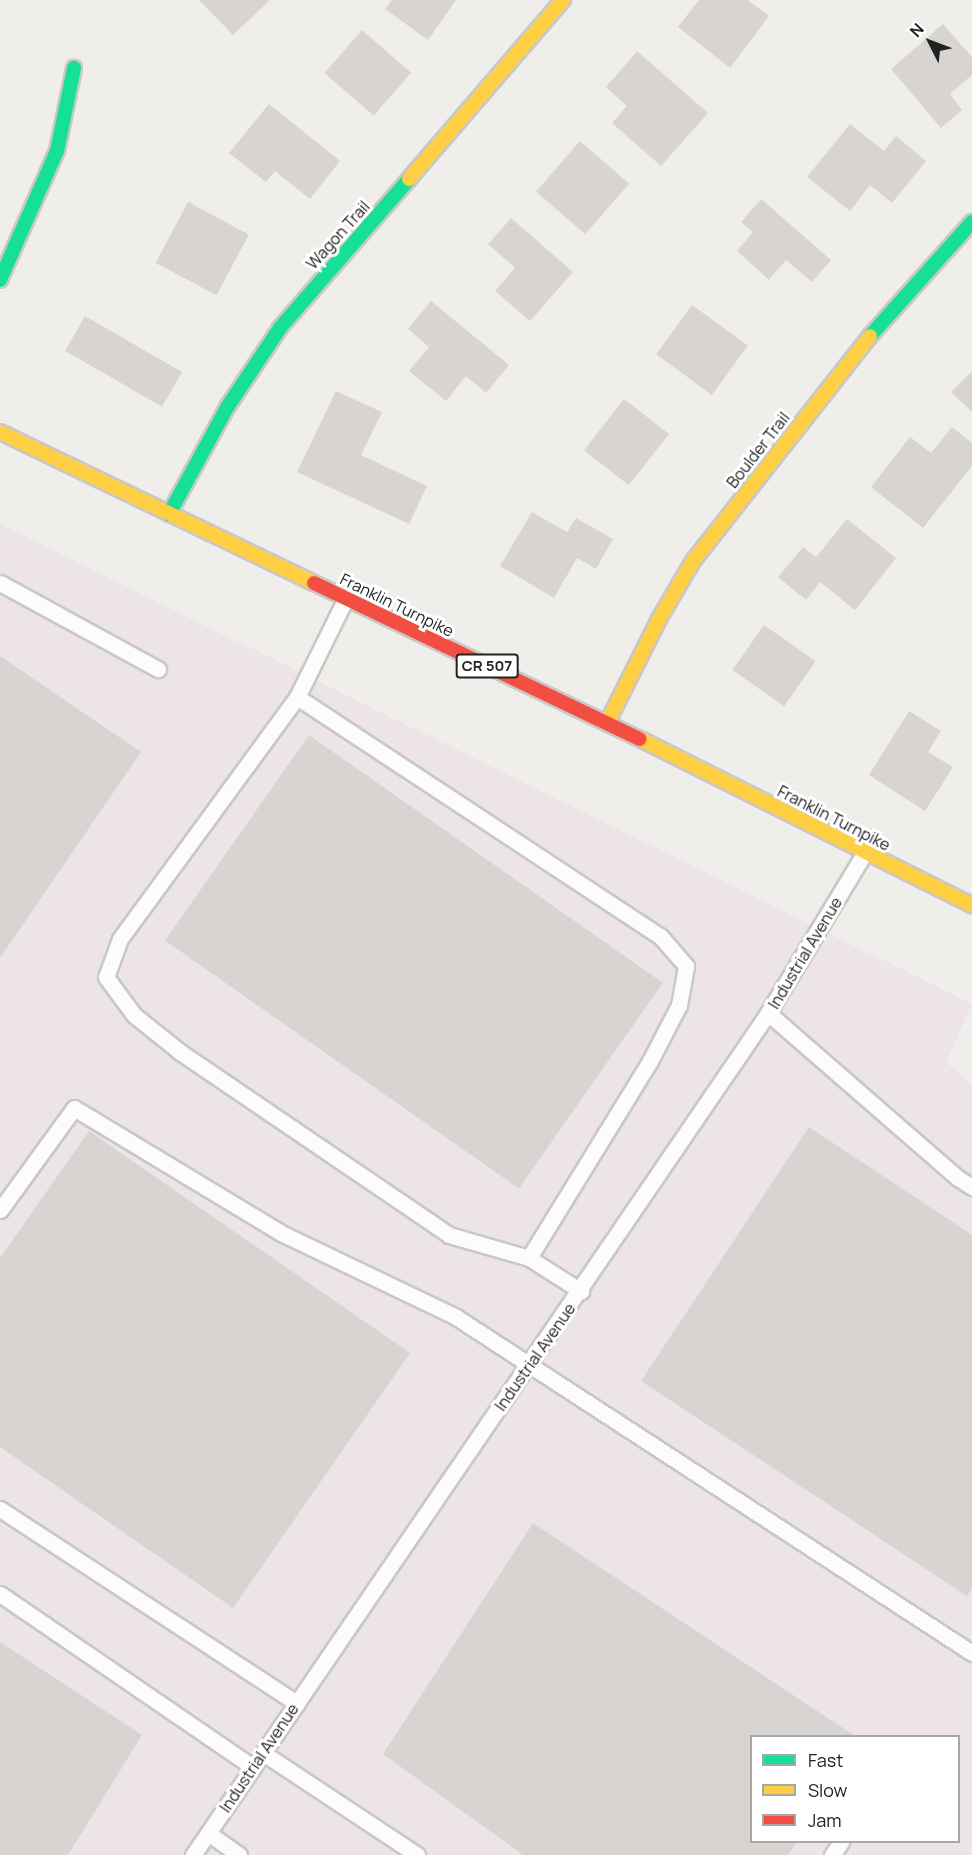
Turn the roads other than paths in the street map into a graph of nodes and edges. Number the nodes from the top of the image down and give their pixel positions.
1 (562, 0) edge
2 (74, 68) dead end
3 (972, 222) edge
4 (0, 280) edge
5 (0, 432) edge
6 (170, 514) junction
7 (0, 583) edge
8 (346, 598) junction
9 (158, 669) dead end
10 (297, 697) junction
11 (607, 723) junction
12 (865, 852) junction
13 (970, 900) edge
14 (768, 1013) junction
15 (972, 1187) edge
16 (0, 1210) edge
17 (529, 1258) junction
18 (581, 1291) junction
19 (530, 1363) junction
20 (0, 1509) edge
21 (0, 1594) edge
22 (972, 1653) edge
23 (297, 1703) junction
24 (263, 1753) junction
25 (253, 1767) junction
26 (208, 1833) junction
27 (193, 1855) edge
28 (239, 1855) edge
29 (417, 1855) edge

1 - 6 street, Wagon Trail
2 - 4 street
3 - 11 street, Boulder Trail
5 - 6 street, Franklin Turnpike / CR 507
6 - 8 street, Franklin Turnpike / CR 507
7 - 9 lane
8 - 10 lane
8 - 11 street, Franklin Turnpike / CR 507
10 - 17 lane
10 - 17 lane
11 - 12 street, Franklin Turnpike / CR 507
12 - 13 street, Franklin Turnpike / CR 507
12 - 14 lane, Industrial Avenue
14 - 15 lane
14 - 18 lane, Industrial Avenue
16 - 19 lane
17 - 18 lane
18 - 19 lane, Industrial Avenue
19 - 22 lane
19 - 23 lane, Industrial Avenue
20 - 23 lane
21 - 25 lane
23 - 24 lane, Industrial Avenue
24 - 25 lane, Industrial Avenue
24 - 29 lane
25 - 26 lane, Industrial Avenue
26 - 27 lane, Industrial Avenue
26 - 28 lane

